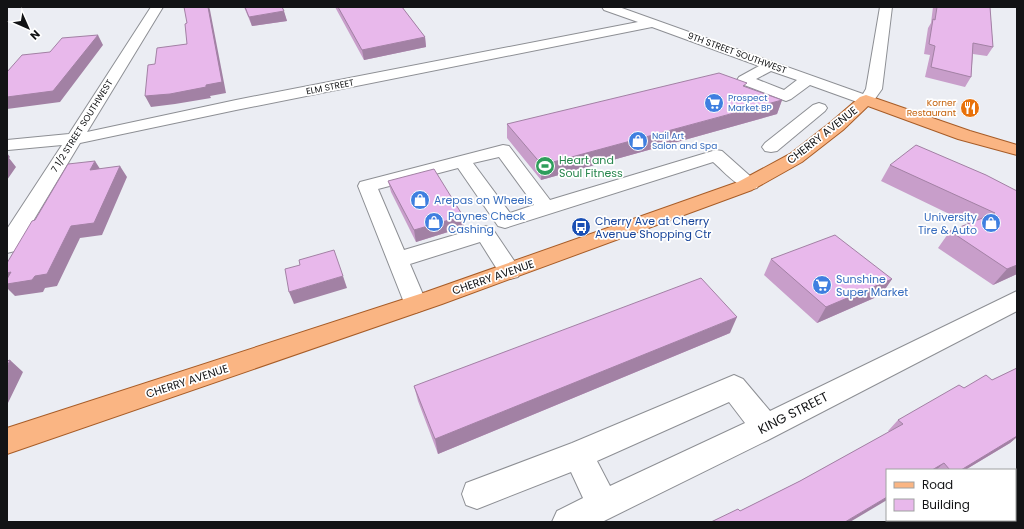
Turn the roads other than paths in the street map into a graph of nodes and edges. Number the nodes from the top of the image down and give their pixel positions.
1 (157, 7) edge
2 (608, 7) edge
3 (886, 7) edge
4 (653, 23) junction
5 (771, 65) junction
6 (809, 78) junction
7 (866, 100) junction
8 (819, 108) dead end
9 (74, 138) junction
10 (8, 145) edge
11 (771, 147) dead end
12 (1017, 150) edge
13 (462, 161) junction
14 (750, 184) junction
15 (546, 208) junction
16 (505, 221) junction
17 (484, 233) junction
18 (7, 246) edge
19 (397, 260) junction
20 (510, 271) junction
21 (1017, 300) edge
22 (415, 304) junction
23 (765, 427) junction
24 (7, 441) edge
25 (578, 455) junction
26 (477, 494) dead end
27 (603, 505) junction
28 (568, 522) edge

1 - 9 street, 7 1/2 STREET SOUTHWEST
2 - 4 street, 9TH STREET SOUTHWEST
3 - 7 street, CHERRY AVENUE
4 - 5 street, 9TH STREET SOUTHWEST
4 - 9 street, ELM STREET
5 - 6 street, 9TH STREET SOUTHWEST
5 - 6 street
6 - 7 street, 9TH STREET SOUTHWEST
7 - 12 main road
7 - 14 main road, CHERRY AVENUE
8 - 11 street
9 - 10 street, ELM STREET
9 - 18 street, 7 1/2 STREET SOUTHWEST
13 - 15 street
13 - 16 street
13 - 19 street
14 - 15 street
14 - 20 main road, CHERRY AVENUE
15 - 16 street
16 - 17 street
17 - 19 street
17 - 20 street
19 - 22 street
20 - 22 main road, CHERRY AVENUE
21 - 23 street, KING STREET
22 - 24 main road, CHERRY AVENUE
23 - 25 street
23 - 27 street, KING STREET
25 - 26 street
25 - 27 street
27 - 28 street, KING STREET

